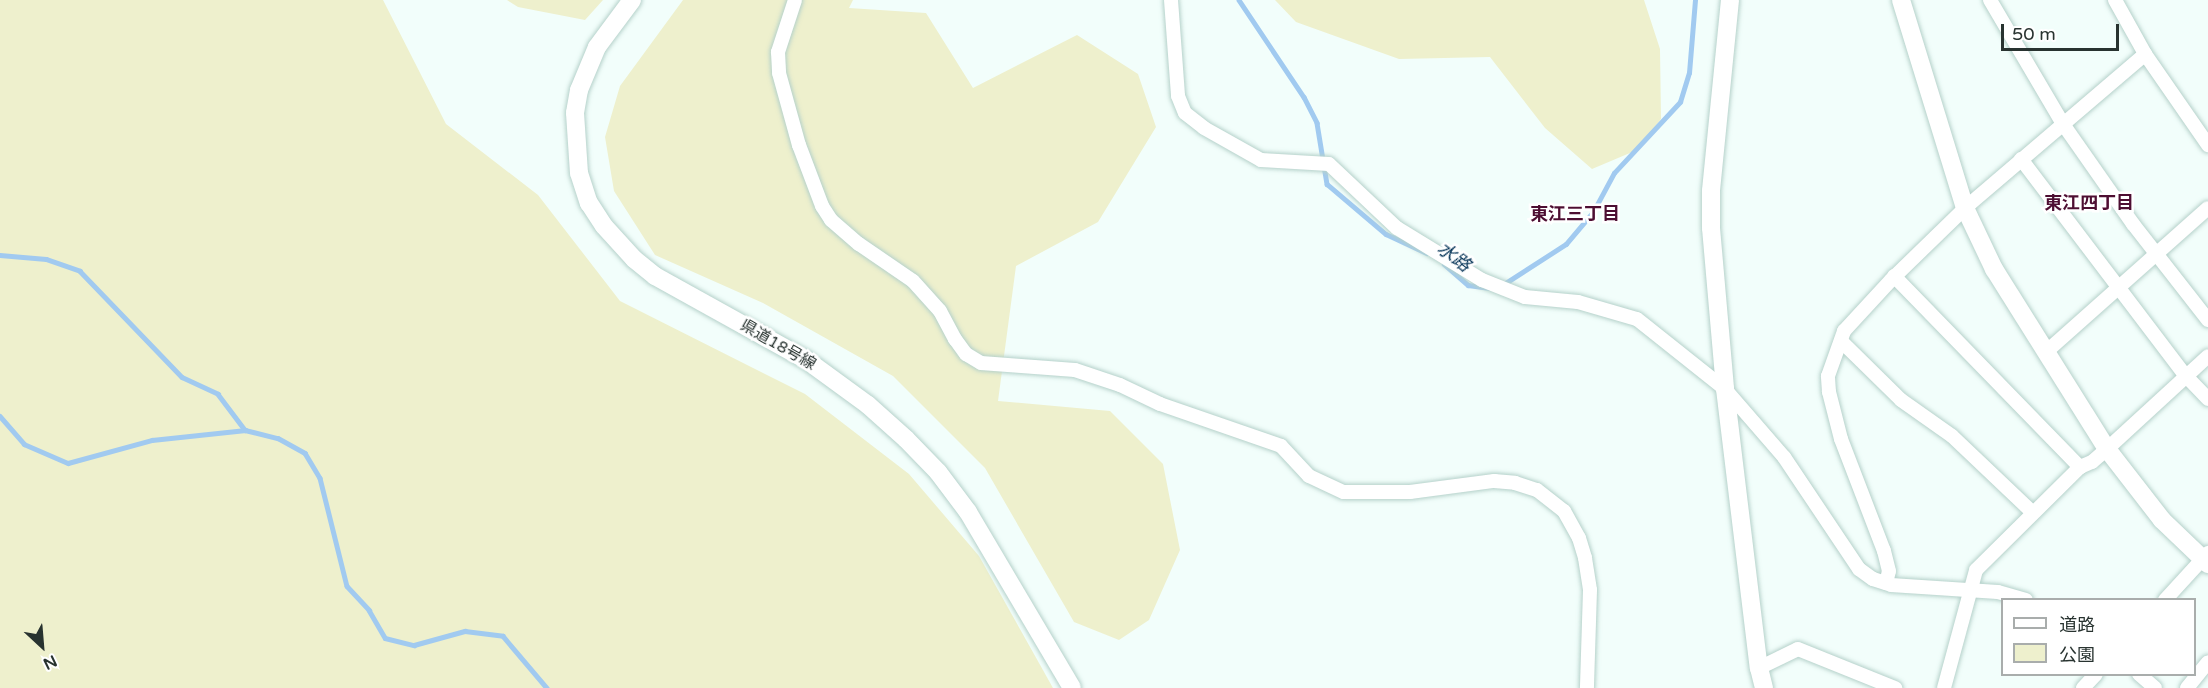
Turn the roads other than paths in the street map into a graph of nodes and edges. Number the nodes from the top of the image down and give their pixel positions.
1 (632, 0) edge
2 (795, 0) edge
3 (1171, 0) edge
4 (1730, 0) edge
5 (1901, 0) edge
6 (1990, 0) edge
7 (2115, 0) edge
8 (2145, 54) junction
9 (2063, 124) junction
10 (2208, 145) edge
11 (2021, 159) junction
12 (1965, 208) junction
13 (2208, 208) edge
14 (2156, 254) junction
15 (1894, 276) junction
16 (2118, 287) junction
17 (2208, 320) edge
18 (1841, 341) junction
19 (2048, 351) junction
20 (2208, 356) edge
21 (2186, 376) junction
22 (1725, 389) junction
23 (2208, 399) edge
24 (2107, 449) junction
25 (2080, 467) junction
26 (2032, 512) junction
27 (2206, 559) edge
28 (1886, 583) junction
29 (1969, 591) junction
30 (2019, 598) edge
31 (2167, 598) edge
32 (2208, 662) edge
33 (1759, 668) junction
34 (2095, 676) edge
35 (2140, 676) edge
36 (1072, 688) edge
37 (1587, 688) edge
38 (1764, 688) edge
39 (1895, 688) edge
40 (1944, 688) edge
41 (2083, 688) edge
42 (2155, 688) edge
43 (2187, 688) edge

1 - 36 street, 県道18号線
2 - 37 street
3 - 22 street
4 - 22 street
5 - 12 street
6 - 9 street
7 - 8 street
8 - 9 street
8 - 10 street
9 - 11 street
9 - 14 street
11 - 12 street
11 - 16 street
12 - 15 street
12 - 19 street
13 - 14 street
14 - 16 street
14 - 17 street
15 - 18 street
15 - 25 street
16 - 19 street
16 - 21 street
18 - 26 street
18 - 28 street
19 - 24 street
20 - 21 street
21 - 23 street
21 - 24 street
22 - 28 street
22 - 33 street
24 - 25 street
24 - 27 street
25 - 26 street
26 - 29 street
27 - 31 street
28 - 29 street
29 - 30 street
29 - 40 street
32 - 43 street
33 - 38 street
33 - 39 street
34 - 41 street
35 - 42 street

